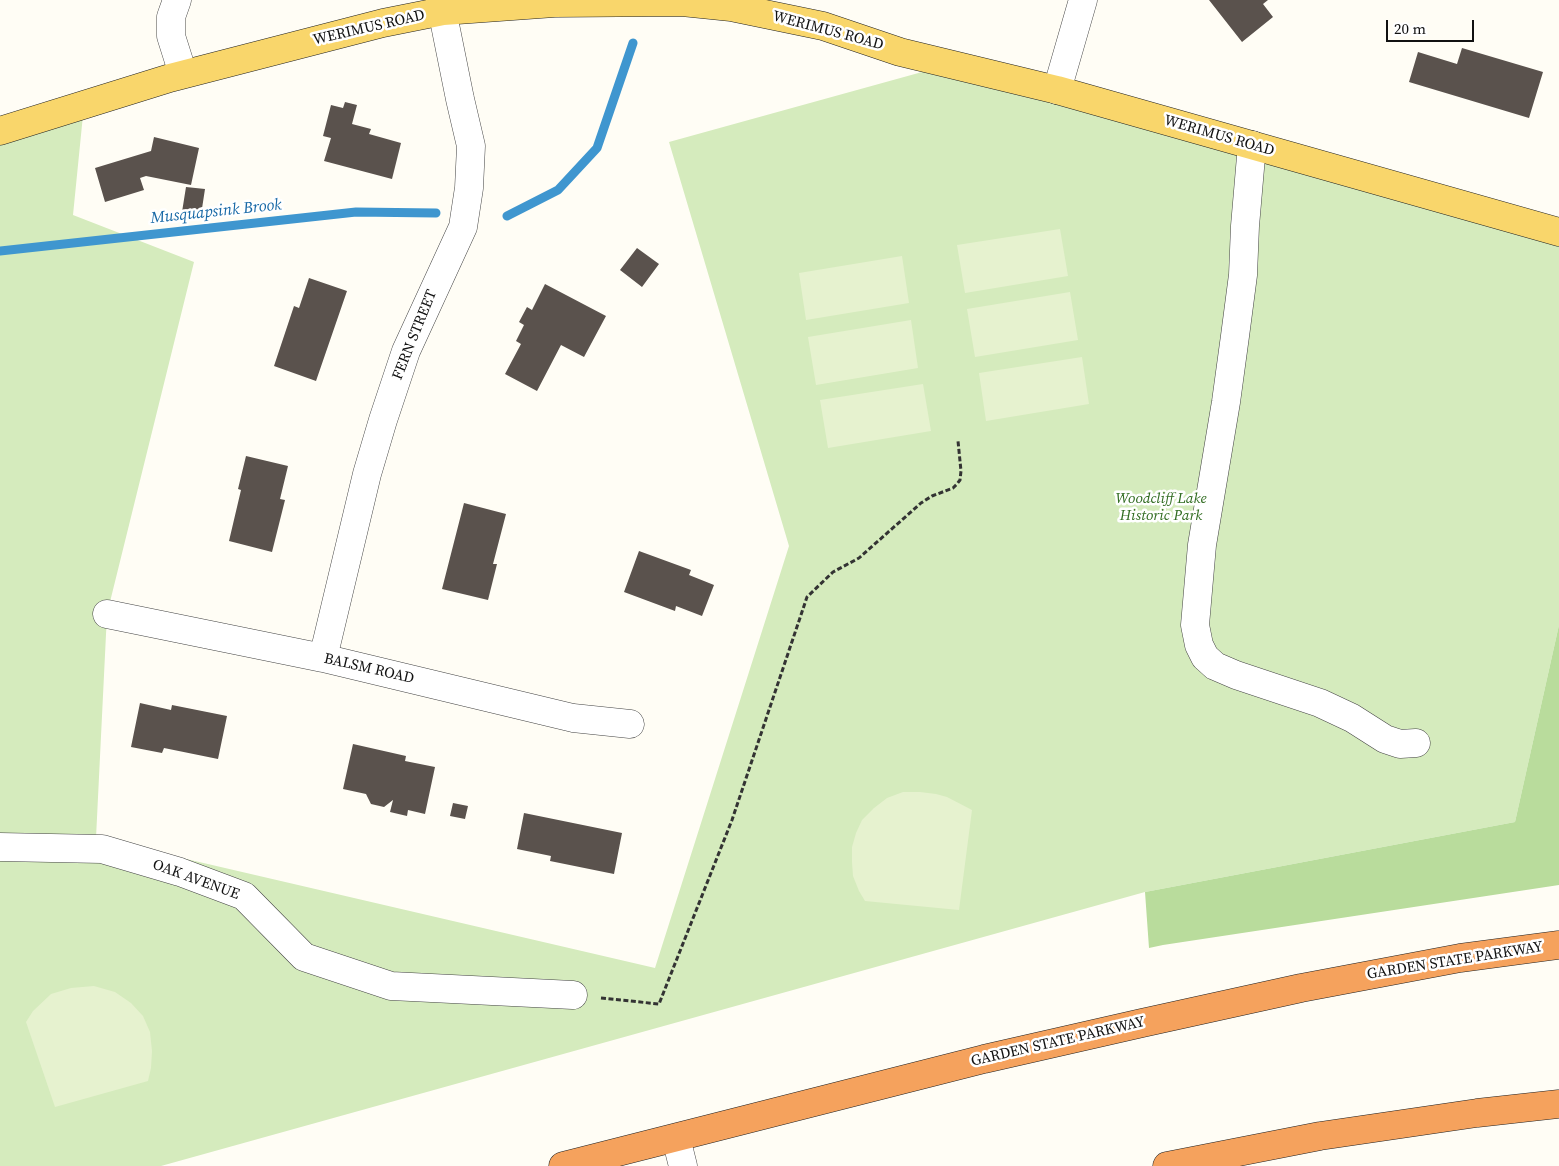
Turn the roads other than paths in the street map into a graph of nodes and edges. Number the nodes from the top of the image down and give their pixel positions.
1 (177, 0) edge
2 (1083, 0) edge
3 (441, 6) edge
4 (183, 74) junction
5 (1057, 90) junction
6 (0, 131) edge
7 (1252, 145) junction
8 (1559, 232) edge
9 (107, 614) dead end
10 (323, 658) junction
11 (630, 724) dead end
12 (1416, 743) dead end
13 (0, 847) edge
14 (1559, 945) edge
15 (573, 995) road end
16 (1559, 1104) edge
17 (676, 1138) junction
18 (563, 1166) edge
19 (683, 1166) edge
20 (1167, 1166) edge

1 - 4 street
2 - 5 street
3 - 4 main road, WERIMUS ROAD
3 - 5 main road, WERIMUS ROAD
3 - 10 street, FERN STREET
4 - 6 main road, WERIMUS ROAD
5 - 7 main road, WERIMUS ROAD
7 - 8 main road, WERIMUS ROAD
7 - 12 street
9 - 10 street, BALSM ROAD
10 - 11 street, BALSM ROAD
13 - 15 street, OAK AVENUE
14 - 17 highway, GARDEN STATE PARKWAY
16 - 20 highway
17 - 18 highway, GARDEN STATE PARKWAY
17 - 19 street

